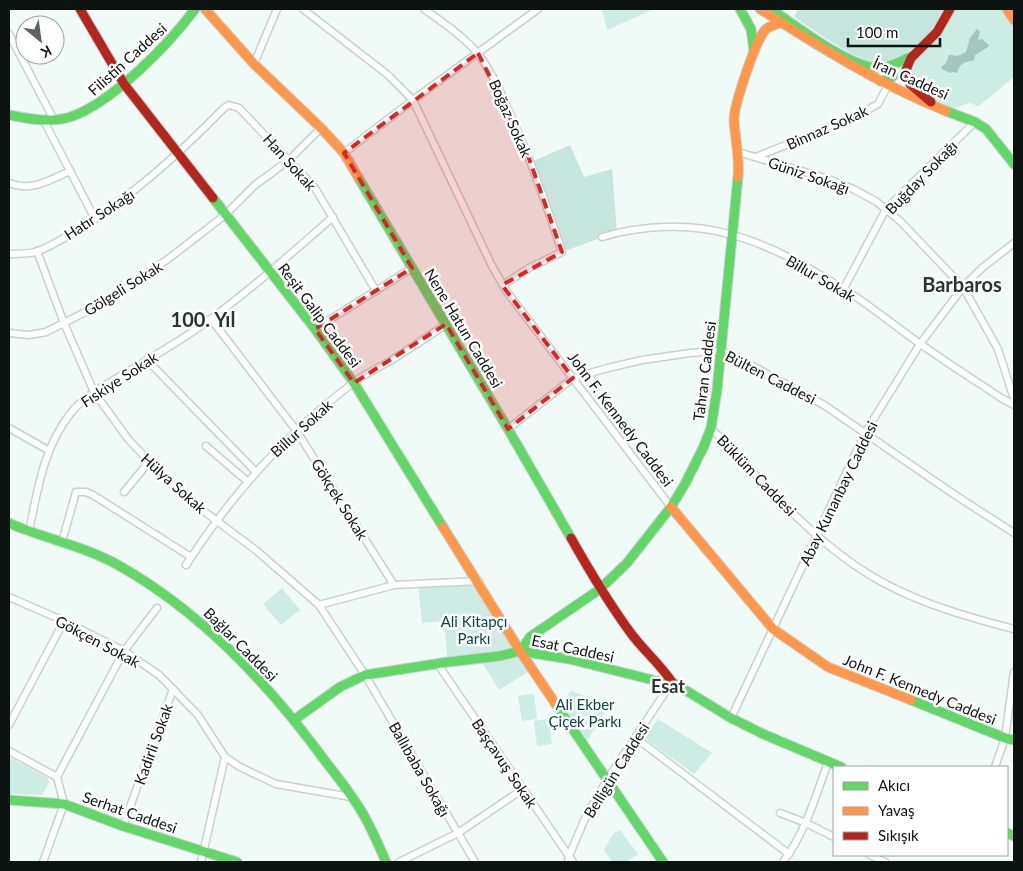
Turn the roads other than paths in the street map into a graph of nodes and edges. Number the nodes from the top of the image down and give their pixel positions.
1 (80, 9) edge
2 (195, 9) edge
3 (205, 9) edge
4 (277, 9) edge
5 (303, 9) edge
6 (424, 9) edge
7 (538, 9) edge
8 (740, 9) edge
9 (760, 9) edge
10 (771, 9) edge
11 (950, 9) edge
12 (1007, 9) edge
13 (1014, 20) edge
14 (780, 23) junction
15 (9, 34) edge
16 (754, 52) junction
17 (478, 53) junction
18 (912, 56) junction
19 (254, 64) junction
20 (880, 66) junction
21 (884, 83) junction
22 (124, 84) junction
23 (413, 100) junction
24 (935, 105) junction
25 (9, 115) edge
26 (54, 120) junction
27 (44, 121) junction
28 (976, 122) junction
29 (321, 128) junction
30 (738, 152) junction
31 (344, 153) junction
32 (179, 154) junction
33 (756, 157) junction
34 (289, 160) junction
35 (1014, 164) edge
36 (70, 171) junction
37 (9, 183) edge
38 (886, 209) junction
39 (226, 215) junction
40 (333, 217) junction
41 (94, 219) junction
42 (731, 234) junction
43 (602, 237) dead end
44 (1014, 243) edge
45 (37, 251) junction
46 (9, 254) edge
47 (412, 268) junction
48 (270, 272) junction
49 (503, 285) junction
50 (963, 287) junction
51 (844, 288) junction
52 (376, 291) junction
53 (211, 319) junction
54 (64, 324) junction
55 (446, 324) junction
56 (315, 329) junction
57 (9, 333) edge
58 (920, 344) junction
59 (722, 351) junction
60 (147, 360) junction
61 (573, 378) junction
62 (354, 382) junction
63 (94, 392) junction
64 (1014, 399) edge
65 (1014, 405) edge
66 (9, 428) edge
67 (711, 428) junction
68 (508, 429) junction
69 (296, 430) junction
70 (865, 433) junction
71 (206, 446) dead end
72 (48, 450) junction
73 (149, 462) junction
74 (256, 472) junction
75 (247, 481) junction
76 (124, 492) dead end
77 (671, 507) junction
78 (216, 520) junction
79 (9, 523) edge
80 (29, 531) junction
81 (1014, 532) edge
82 (817, 536) junction
83 (62, 542) junction
84 (191, 557) junction
85 (186, 565) dead end
86 (479, 582) junction
87 (394, 585) junction
88 (600, 589) junction
89 (9, 598) edge
90 (319, 605) junction
91 (157, 608) dead end
92 (64, 621) junction
93 (773, 629) junction
94 (1014, 629) edge
95 (124, 651) junction
96 (520, 651) junction
97 (437, 663) junction
98 (1014, 672) edge
99 (365, 675) junction
100 (672, 682) junction
101 (173, 689) junction
102 (731, 718) junction
103 (294, 720) junction
104 (9, 725) edge
105 (636, 738) junction
106 (1005, 738) junction
107 (1014, 740) edge
108 (9, 751) edge
109 (225, 758) junction
110 (828, 762) junction
111 (838, 766) edge
112 (995, 766) edge
113 (57, 777) junction
114 (607, 780) junction
115 (523, 789) junction
116 (351, 797) junction
117 (9, 800) edge
118 (64, 804) junction
119 (780, 813) dead end
120 (806, 823) junction
121 (123, 826) junction
122 (458, 833) junction
123 (833, 836) edge
124 (203, 851) junction
125 (789, 854) junction
126 (872, 856) edge
127 (568, 859) edge
128 (43, 862) edge
129 (200, 862) edge
130 (237, 862) edge
131 (386, 862) edge
132 (399, 862) edge
133 (475, 862) edge
134 (573, 862) edge
135 (663, 862) edge
136 (783, 862) edge
137 (885, 862) edge

1 - 22 main road, Reşit Galip Caddesi
2 - 22 main road, Filistin Caddesi
3 - 19 main road, Nene Hatun Caddesi
4 - 19 street
5 - 23 street, John F. Kennedy Caddesi
6 - 17 street, Boğaz Sokak
7 - 17 street
8 - 16 main road, Tahran Caddesi
9 - 14 main road, İran Caddesi
10 - 20 main road, İran Caddesi
11 - 18 main road
12 - 13 main road
14 - 16 main road, Tahran Caddesi
14 - 21 main road, İran Caddesi
15 - 26 street
16 - 30 main road, Tahran Caddesi
17 - 23 street
17 - 49 street, Boğaz Sokak
18 - 20 main road, İran Caddesi
18 - 24 main road
19 - 29 main road, Nene Hatun Caddesi
20 - 21 main road
21 - 24 main road, İran Caddesi
21 - 33 street, Binnaz Sokak
22 - 26 main road, Filistin Caddesi
22 - 32 main road, Reşit Galip Caddesi
23 - 31 street
23 - 49 street, John F. Kennedy Caddesi
24 - 28 main road, İran Caddesi
25 - 27 main road, Filistin Caddesi
26 - 27 main road, Filistin Caddesi
27 - 36 street
28 - 35 main road, İran Caddesi
28 - 38 street, Buğday Sokağı
29 - 31 main road, Nene Hatun Caddesi
29 - 34 street, Gölgeli Sokak
30 - 33 street, Güniz Sokağı
30 - 42 main road, Tahran Caddesi
31 - 47 main road, Nene Hatun Caddesi
32 - 34 street, Han Sokak
32 - 39 main road, Reşit Galip Caddesi
32 - 41 street, Hatır Sokağı
33 - 38 street, Güniz Sokağı
34 - 39 street, Gölgeli Sokak
34 - 40 street, Han Sokak
36 - 37 street
36 - 41 street
38 - 50 street, Güniz Sokağı
38 - 51 street, Buğday Sokağı
39 - 48 main road, Reşit Galip Caddesi
39 - 54 street, Gölgeli Sokak
40 - 48 street, Fıskiye Sokak
40 - 52 street, Han Sokak
41 - 45 street, Hatır Sokağı
42 - 43 street, Billur Sokak
42 - 51 street, Billur Sokak
42 - 59 main road, Tahran Caddesi
44 - 50 street, Abay Kunanbay Caddesi
45 - 46 street, Hatır Sokağı
45 - 54 street, Hülya Sokak
47 - 52 street
47 - 55 main road, Nene Hatun Caddesi
48 - 53 street, Fıskiye Sokak
48 - 56 main road, Reşit Galip Caddesi
49 - 61 street, John F. Kennedy Caddesi
50 - 58 street, Abay Kunanbay Caddesi
50 - 64 street, Güniz Sokağı
51 - 58 street, Billur Sokak
52 - 56 street
53 - 60 street, Fıskiye Sokak
53 - 69 street, Gökçek Sokak
54 - 57 street, Gölgeli Sokak
54 - 63 street, Hülya Sokak
55 - 62 street, Billur Sokak
55 - 68 main road, Nene Hatun Caddesi
56 - 62 main road, Reşit Galip Caddesi
58 - 65 street, Billur Sokak
58 - 70 street, Abay Kunanbay Caddesi
59 - 61 street, Bülten Caddesi
59 - 67 main road, Tahran Caddesi
59 - 70 street, Bülten Caddesi
60 - 63 street, Fıskiye Sokak
60 - 74 street
61 - 68 street, Bülten Caddesi
61 - 77 street, John F. Kennedy Caddesi
62 - 69 street, Billur Sokak
62 - 86 main road, Reşit Galip Caddesi
63 - 72 street, Fıskiye Sokak
63 - 73 street, Hülya Sokak
66 - 72 street
67 - 77 main road, Tahran Caddesi
67 - 82 street, Büklüm Caddesi
68 - 88 main road, Nene Hatun Caddesi
69 - 74 street, Billur Sokak
69 - 87 street, Gökçek Sokak
70 - 81 street, Bülten Caddesi
70 - 82 street, Abay Kunanbay Caddesi
71 - 75 street
72 - 80 street, Fıskiye Sokak
73 - 76 street
73 - 78 street, Hülya Sokak
74 - 75 street, Billur Sokak
75 - 78 street, Billur Sokak
77 - 88 main road, Tahran Caddesi
77 - 93 main road, John F. Kennedy Caddesi
78 - 84 street, Billur Sokak
78 - 90 street, Hülya Sokak
79 - 80 main road, Bağlar Caddesi
80 - 83 main road, Bağlar Caddesi
82 - 93 street, Abay Kunanbay Caddesi
82 - 94 street, Büklüm Caddesi
83 - 84 street
83 - 103 main road, Bağlar Caddesi
84 - 85 street, Billur Sokak
86 - 87 street
86 - 96 main road, Reşit Galip Caddesi
87 - 90 street
88 - 96 main road, Tahran Caddesi
88 - 100 main road, Nene Hatun Caddesi
89 - 92 street, Gökçen Sokak
90 - 99 street, Hülya Sokak
91 - 95 street
92 - 95 street, Gökçen Sokak
92 - 104 street
93 - 102 street, Abay Kunanbay Caddesi
93 - 106 main road, John F. Kennedy Caddesi
95 - 101 street, Gökçen Sokak
95 - 113 street
96 - 97 main road, Esat Caddesi
96 - 100 main road, Esat Caddesi
96 - 114 main road, Reşit Galip Caddesi
97 - 99 main road, Esat Caddesi
97 - 115 street, Başçavuş Sokak
98 - 106 street
99 - 103 main road, Esat Caddesi
99 - 122 street, Ballıbaba Sokağı
100 - 102 main road, Esat Caddesi
100 - 105 street, Belligün Caddesi
101 - 109 street, Gökçen Sokak
101 - 121 street, Kadirli Sokak
102 - 110 main road, Esat Caddesi
103 - 116 main road, Bağlar Caddesi
105 - 114 street, Belligün Caddesi
105 - 125 street
106 - 107 main road, John F. Kennedy Caddesi
106 - 112 street
108 - 113 street
109 - 116 street, Gökçen Sokak
109 - 124 street
110 - 111 main road, Esat Caddesi
110 - 120 street
113 - 118 street, Serhat Caddesi
114 - 127 street, Belligün Caddesi
114 - 135 main road, Reşit Galip Caddesi
115 - 122 street
115 - 127 street, Başçavuş Sokak
116 - 131 main road, Bağlar Caddesi
117 - 118 main road
118 - 121 main road, Serhat Caddesi
118 - 128 street
119 - 120 street
120 - 123 street
120 - 125 street
121 - 124 main road, Serhat Caddesi
122 - 132 street
122 - 133 street, Ballıbaba Sokağı
124 - 129 street
124 - 130 main road, Serhat Caddesi
125 - 136 street
126 - 137 street
127 - 134 street, Başçavuş Sokak

